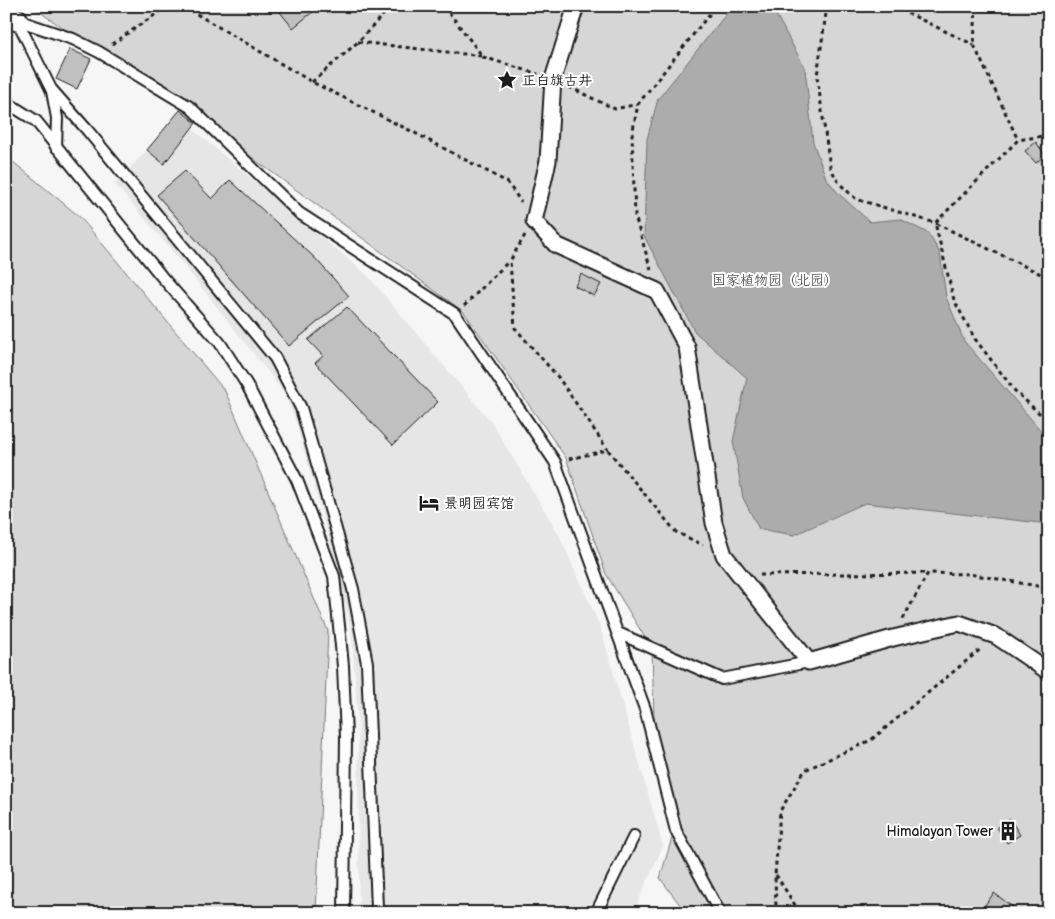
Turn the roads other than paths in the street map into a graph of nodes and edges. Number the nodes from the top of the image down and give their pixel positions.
1 (576, 6) edge
2 (12, 17) edge
3 (51, 90) junction
4 (6, 102) edge
5 (56, 147) junction
6 (618, 633) junction
7 (809, 662) junction
8 (1049, 672) edge
9 (634, 836) dead end
10 (344, 913) edge
11 (380, 913) edge
12 (596, 913) edge
13 (720, 913) edge

1 - 7 street
2 - 3 lane
2 - 6 lane
3 - 5 lane
3 - 11 lane
4 - 5 lane
5 - 10 lane
6 - 7 lane
6 - 13 lane
7 - 8 street
9 - 12 lane

